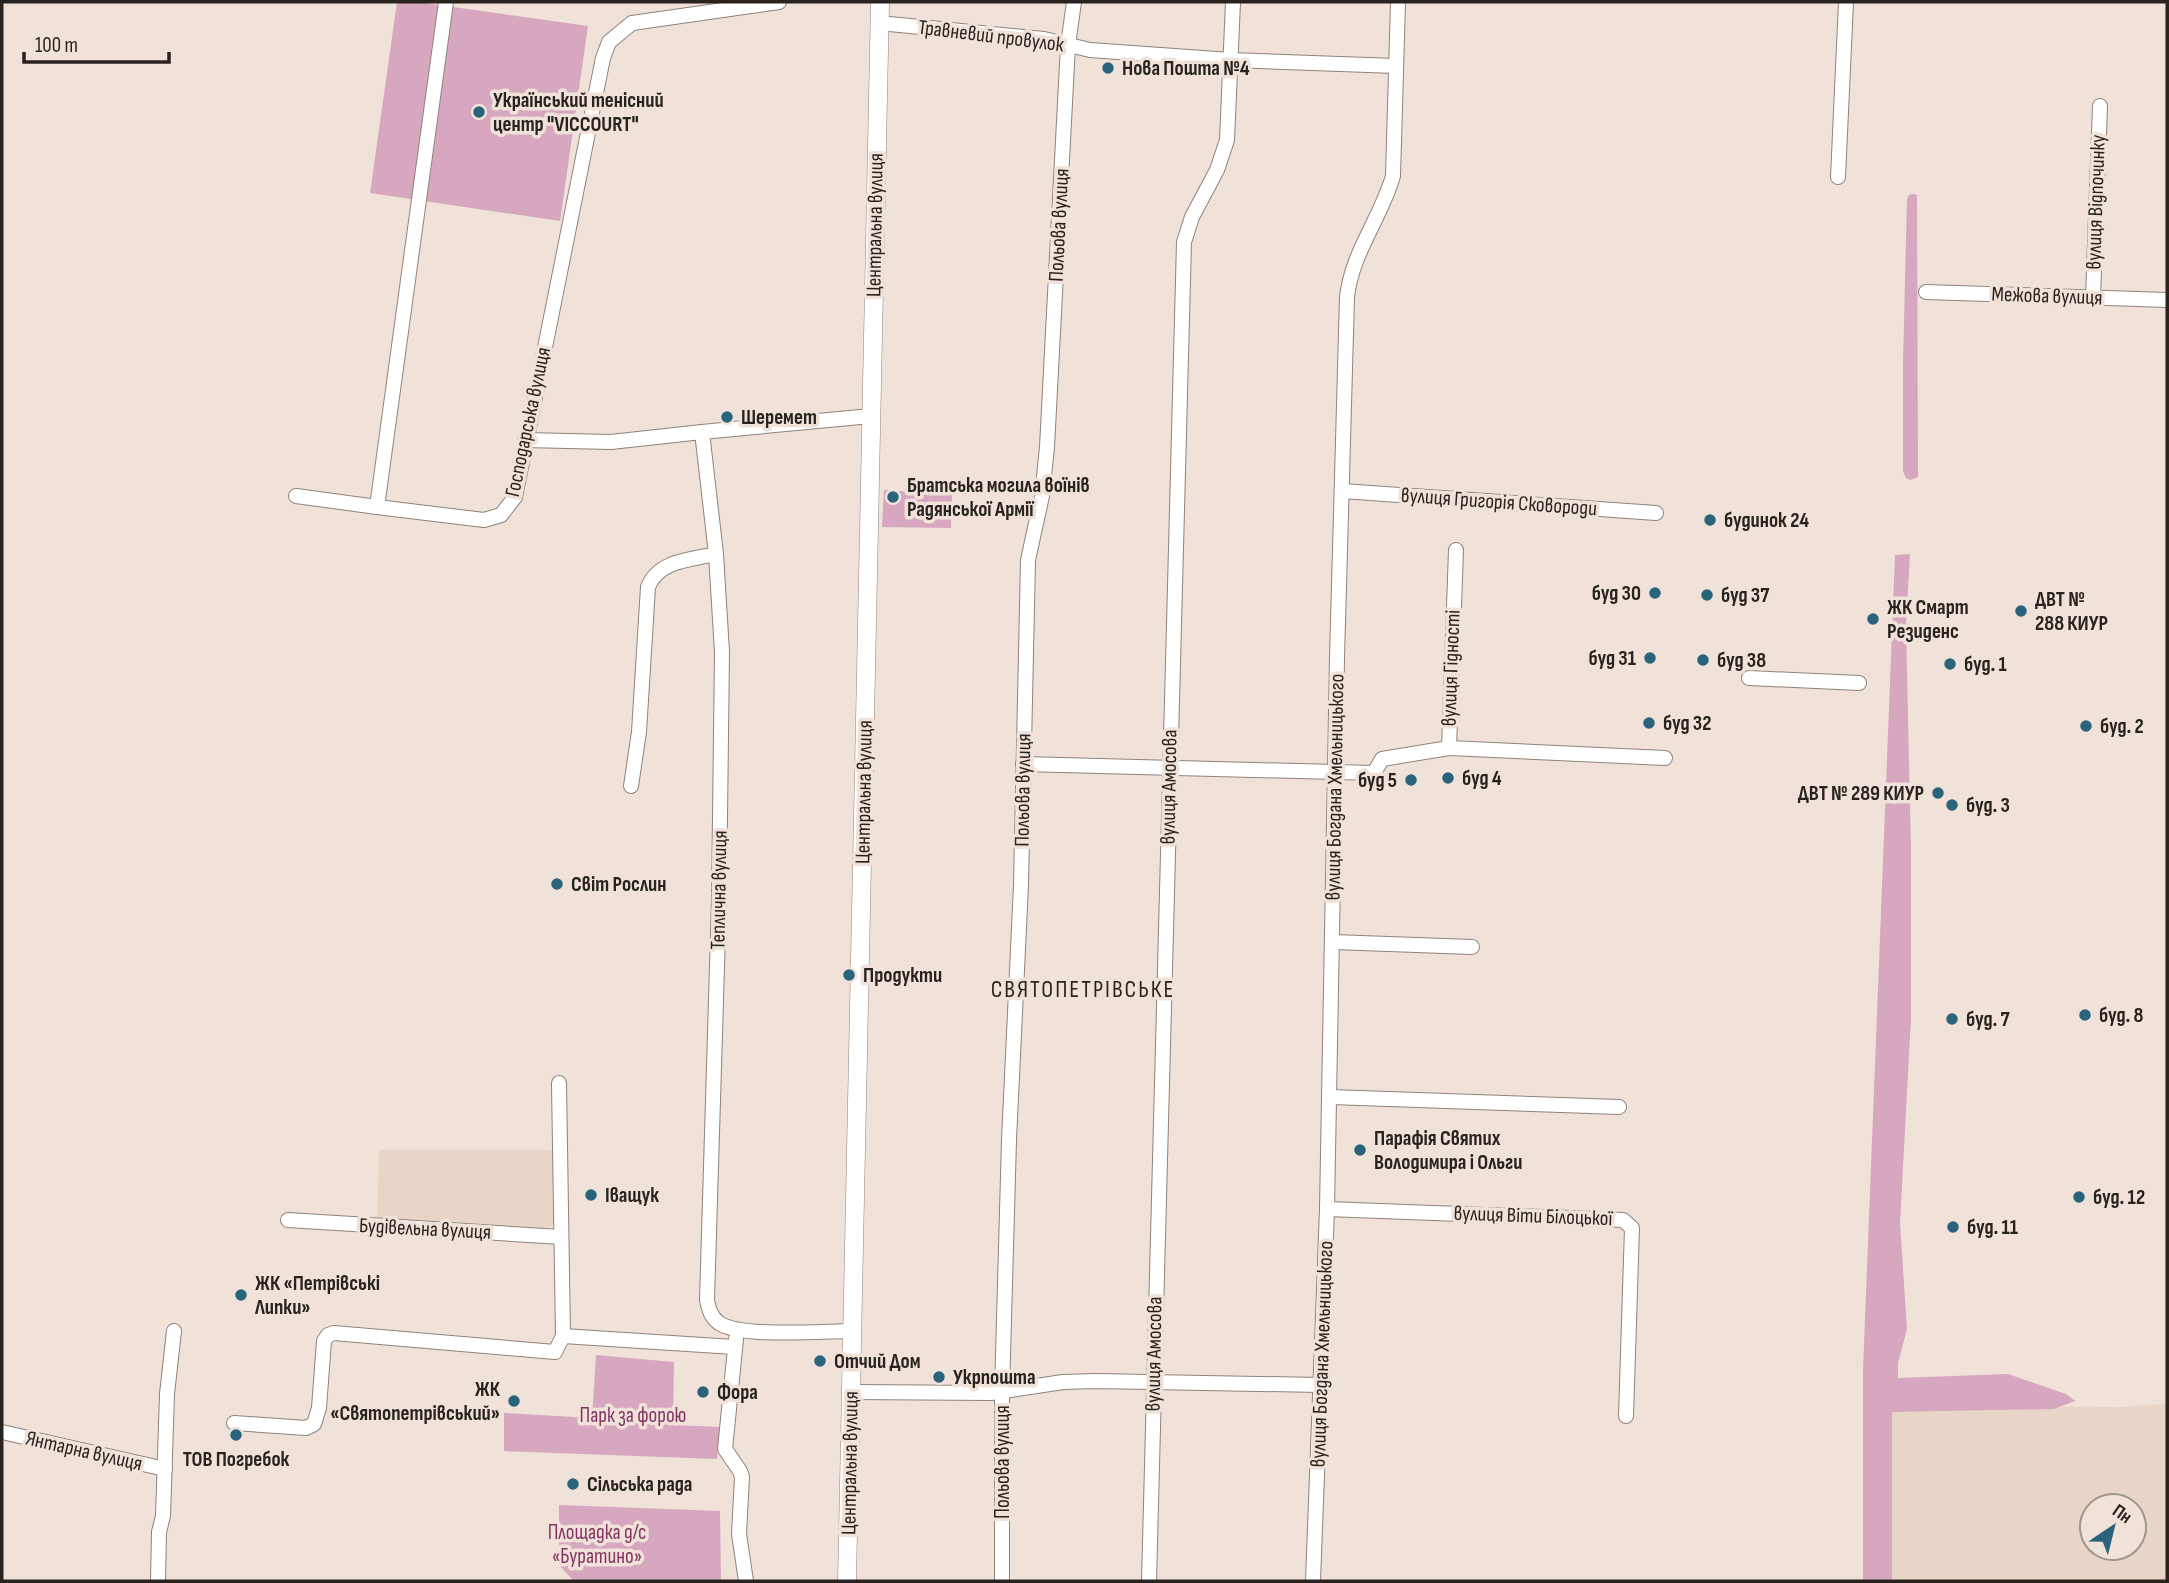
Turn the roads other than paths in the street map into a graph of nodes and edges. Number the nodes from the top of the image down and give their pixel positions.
1 (446, 2) edge
2 (779, 2) edge
3 (880, 2) edge
4 (1074, 2) edge
5 (1233, 2) edge
6 (1398, 2) edge
7 (1846, 2) edge
8 (726, 5) edge
9 (879, 23) junction
10 (1068, 45) junction
11 (1231, 60) junction
12 (1396, 66) junction
13 (2100, 106) dead end
14 (1838, 177) dead end
15 (1926, 292) dead end
16 (2093, 298) junction
17 (2167, 300) edge
18 (871, 416) junction
19 (702, 432) junction
20 (525, 440) junction
21 (1342, 491) junction
22 (296, 496) dead end
23 (377, 507) junction
24 (1656, 513) dead end
25 (1456, 550) dead end
26 (716, 554) junction
27 (1749, 678) dead end
28 (1859, 684) dead end
29 (1449, 748) junction
30 (1665, 758) dead end
31 (1023, 764) junction
32 (1169, 767) junction
33 (1335, 771) junction
34 (631, 786) dead end
35 (1333, 942) junction
36 (1472, 947) dead end
37 (559, 1083) dead end
38 (1330, 1097) junction
39 (1619, 1107) dead end
40 (1327, 1209) junction
41 (288, 1220) dead end
42 (561, 1237) junction
43 (739, 1331) junction
44 (853, 1331) junction
45 (174, 1332) dead end
46 (563, 1336) junction
47 (734, 1347) junction
48 (1154, 1381) junction
49 (1320, 1385) junction
50 (1002, 1391) junction
51 (851, 1392) junction
52 (1626, 1416) dead end
53 (234, 1423) dead end
54 (2, 1432) edge
55 (165, 1469) junction
56 (158, 1581) edge
57 (746, 1581) edge
58 (847, 1581) edge
59 (1002, 1581) edge
60 (1149, 1581) edge
61 (1313, 1581) edge

1 - 23 street
2 - 8 street, Господарська вулиця
3 - 9 main road, Центральна вулиця
4 - 10 street, Польова вулиця
5 - 11 street, вулиця Амосова
6 - 12 street, вулиця Богдана Хмельницького
7 - 14 street
8 - 20 street, Господарська вулиця
9 - 10 street, Травневий провулок
9 - 18 main road, Центральна вулиця
10 - 11 street, Травневий провулок
10 - 31 street, Польова вулиця
11 - 12 street, Травневий провулок
11 - 32 street, вулиця Амосова
12 - 21 street, вулиця Богдана Хмельницького
13 - 16 street, вулиця Відпочинку
15 - 16 street, Межова вулиця
16 - 17 street, Межова вулиця
18 - 19 street
18 - 44 main road, Центральна вулиця
19 - 20 street
19 - 26 street, Теплична вулиця
20 - 23 street, Господарська вулиця
21 - 24 street, вулиця Григорія Сковороди
21 - 33 street, вулиця Богдана Хмельницького
22 - 23 street, Господарська вулиця
25 - 29 street, вулиця Гідності
26 - 34 street
26 - 43 street, Теплична вулиця
27 - 28 street
29 - 30 street
29 - 33 street, вулиця Гідності
31 - 32 street
31 - 50 street, Польова вулиця
32 - 33 street
32 - 48 street, вулиця Амосова
33 - 35 street, вулиця Богдана Хмельницького
35 - 36 street
35 - 38 street, вулиця Богдана Хмельницького
37 - 42 street
38 - 39 street
38 - 40 street, вулиця Богдана Хмельницького
40 - 49 street, вулиця Богдана Хмельницького
40 - 52 street, вулиця Віти Білоцької
41 - 42 street, Будівельна вулиця
42 - 46 street
43 - 44 street
43 - 47 street
44 - 51 main road, Центральна вулиця
45 - 55 street
46 - 47 street
46 - 53 street
47 - 57 street
48 - 49 street
48 - 50 street
48 - 60 street, вулиця Амосова
49 - 61 street, вулиця Богдана Хмельницького
50 - 51 street
50 - 59 street, Польова вулиця
51 - 58 main road, Центральна вулиця
54 - 55 street, Янтарна вулиця
55 - 56 street

